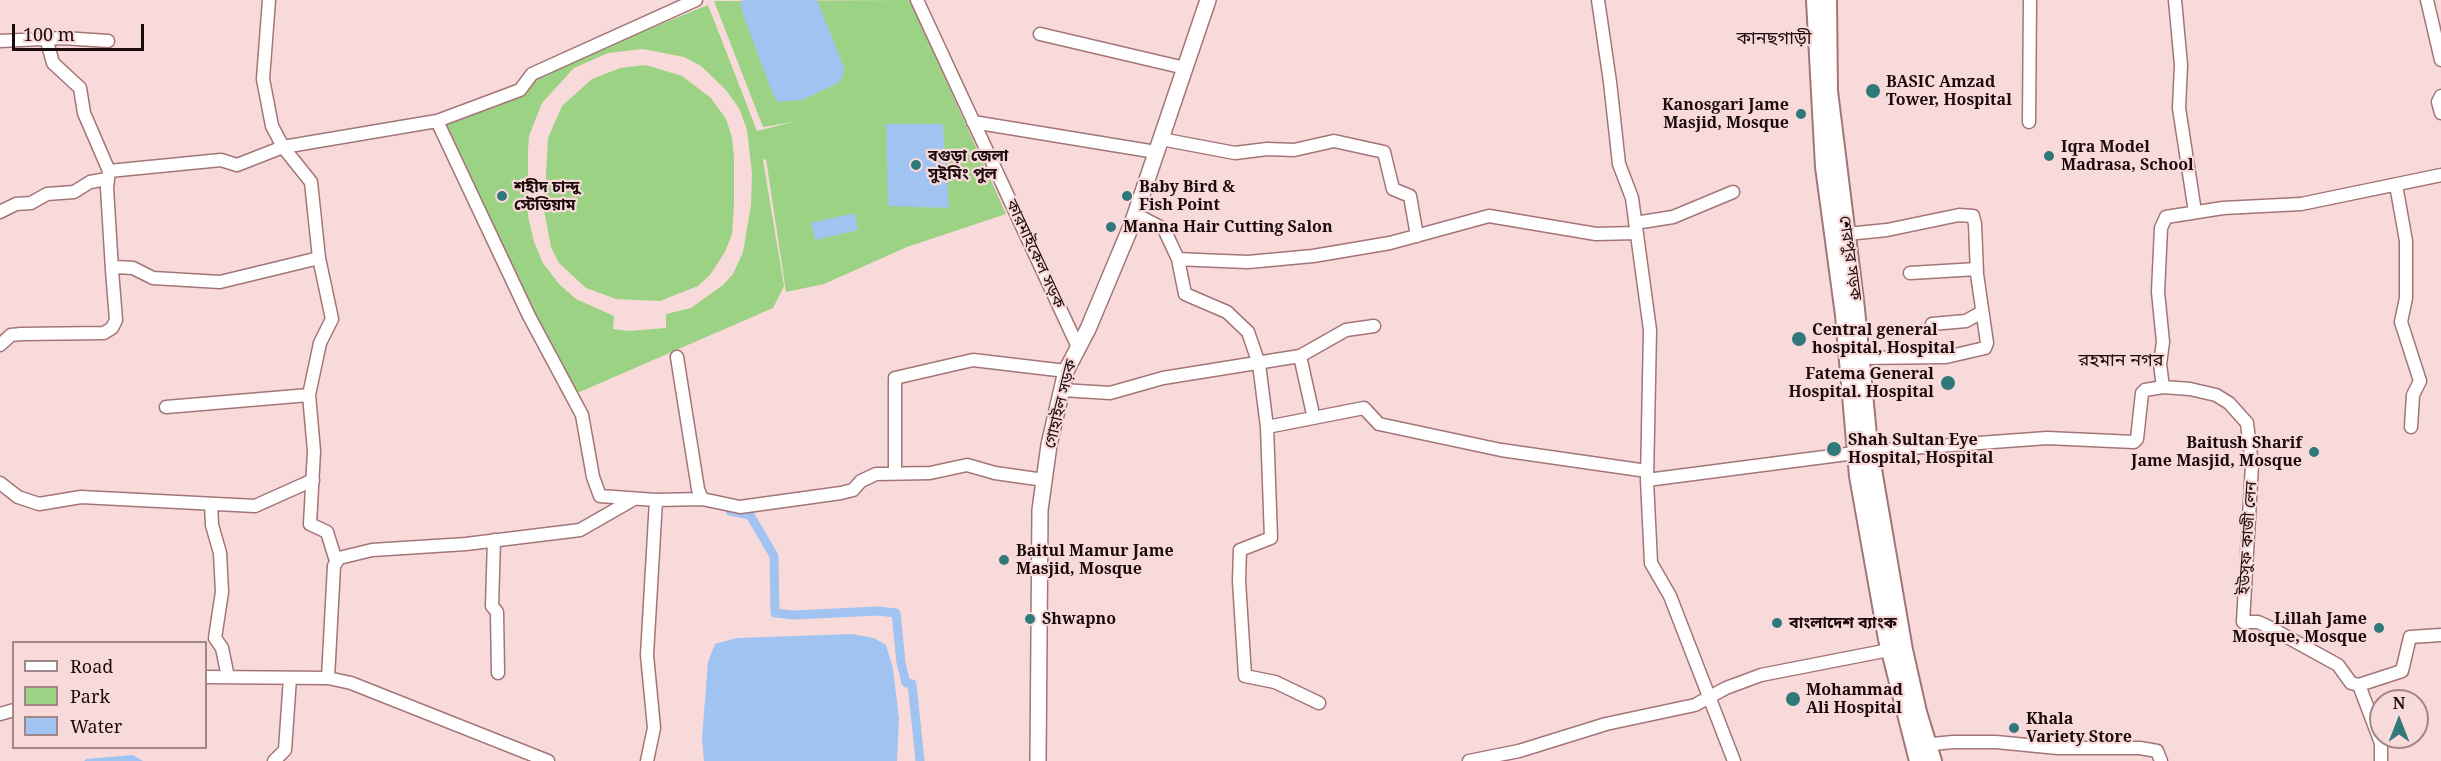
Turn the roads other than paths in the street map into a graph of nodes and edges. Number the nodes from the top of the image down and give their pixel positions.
1 (269, 0) edge
2 (696, 0) edge
3 (917, 0) edge
4 (1208, 0) edge
5 (1598, 0) edge
6 (1815, 0) edge
7 (1828, 0) edge
8 (2030, 0) edge
9 (2175, 0) edge
10 (2427, 0) edge
11 (1040, 34) dead end
12 (46, 38) junction
13 (0, 41) edge
14 (108, 41) dead end
15 (2441, 60) edge
16 (1185, 68) junction
17 (2441, 96) edge
18 (2441, 113) edge
19 (437, 121) junction
20 (973, 122) junction
21 (2029, 122) dead end
22 (1158, 146) junction
23 (283, 147) junction
24 (108, 175) junction
25 (2441, 175) edge
26 (2396, 185) junction
27 (1733, 192) dead end
28 (0, 212) edge
29 (2195, 212) junction
30 (1135, 214) junction
31 (1636, 228) junction
32 (1847, 234) junction
33 (1417, 236) junction
34 (319, 258) junction
35 (1178, 259) junction
36 (1977, 269) junction
37 (112, 270) junction
38 (1910, 273) dead end
39 (1982, 312) junction
40 (1932, 324) dead end
41 (1374, 326) dead end
42 (0, 345) edge
43 (1077, 345) junction
44 (1300, 356) junction
45 (677, 357) dead end
46 (1861, 358) junction
47 (1258, 364) junction
48 (1066, 371) junction
49 (2163, 387) junction
50 (1062, 390) junction
51 (309, 395) junction
52 (166, 407) dead end
53 (1312, 410) dead end
54 (1267, 427) junction
55 (2411, 427) dead end
56 (1862, 452) junction
57 (895, 472) junction
58 (1647, 475) junction
59 (314, 480) junction
60 (1044, 480) junction
61 (0, 483) edge
62 (634, 499) junction
63 (702, 499) junction
64 (656, 500) junction
65 (210, 504) junction
66 (494, 540) junction
67 (336, 561) junction
68 (2441, 635) edge
69 (1889, 651) junction
70 (498, 673) dead end
71 (207, 677) edge
72 (228, 677) junction
73 (290, 678) junction
74 (328, 678) junction
75 (2360, 685) junction
76 (1710, 699) junction
77 (1319, 703) dead end
78 (1920, 751) edge
79 (274, 761) edge
80 (548, 761) edge
81 (647, 761) edge
82 (1038, 761) edge
83 (1469, 761) edge
84 (1734, 761) edge
85 (1934, 761) edge
86 (2162, 761) edge
87 (2381, 761) edge

1 - 23 street
2 - 19 street
3 - 20 street, কারমাইকেল সড়ক
4 - 16 main road, গোহাইল সড়ক
5 - 31 street
6 - 56 highway, শেরপুর সড়ক
7 - 32 highway, শেরপুর সড়ক
8 - 21 street
9 - 29 street
10 - 15 street
11 - 16 street
12 - 13 street
12 - 14 street
12 - 24 street
16 - 22 main road, গোহাইল সড়ক
17 - 18 street
19 - 23 street
19 - 62 street
20 - 22 street
20 - 43 street, কারমাইকেল সড়ক
22 - 30 main road, গোহাইল সড়ক
22 - 33 street
23 - 24 street
23 - 34 street
24 - 28 street
24 - 37 street
25 - 26 street
26 - 29 street
26 - 55 street
27 - 31 street
29 - 49 street
30 - 35 street
30 - 43 main road, গোহাইল সড়ক
31 - 33 street
31 - 58 street
32 - 36 street
32 - 46 highway, শেরপুর সড়ক
33 - 35 street
34 - 37 street
34 - 51 street
35 - 47 street
36 - 38 street
36 - 39 street
37 - 42 street
39 - 40 street
39 - 46 street
41 - 44 street
43 - 48 main road, গোহাইল সড়ক
44 - 47 street
44 - 53 street
45 - 63 street
46 - 56 highway, শেরপুর সড়ক
47 - 50 street
47 - 54 street
48 - 50 main road, গোহাইল সড়ক
48 - 57 street
49 - 56 street
49 - 75 street, ইউসুফ কাজী লেন
50 - 60 main road, গোহাইল সড়ক
51 - 52 street
51 - 59 street
54 - 58 street
54 - 77 street
56 - 58 street
56 - 69 highway, শেরপুর সড়ক
56 - 78 highway, শেরপুর সড়ক
57 - 60 street
57 - 63 street
58 - 76 street
59 - 65 street
59 - 67 street
60 - 82 main road, গোহাইল সড়ক
61 - 65 street
62 - 64 street
62 - 66 street
63 - 64 street
64 - 81 street
65 - 72 street
66 - 67 street
66 - 70 street
67 - 74 street
68 - 75 street
69 - 76 street
69 - 78 highway, শেরপুর সড়ক
71 - 72 street
72 - 73 street
73 - 74 street
73 - 79 street
74 - 80 street
75 - 87 street
76 - 83 street
76 - 84 street
78 - 85 highway, শেরপুর সড়ক
78 - 86 street

